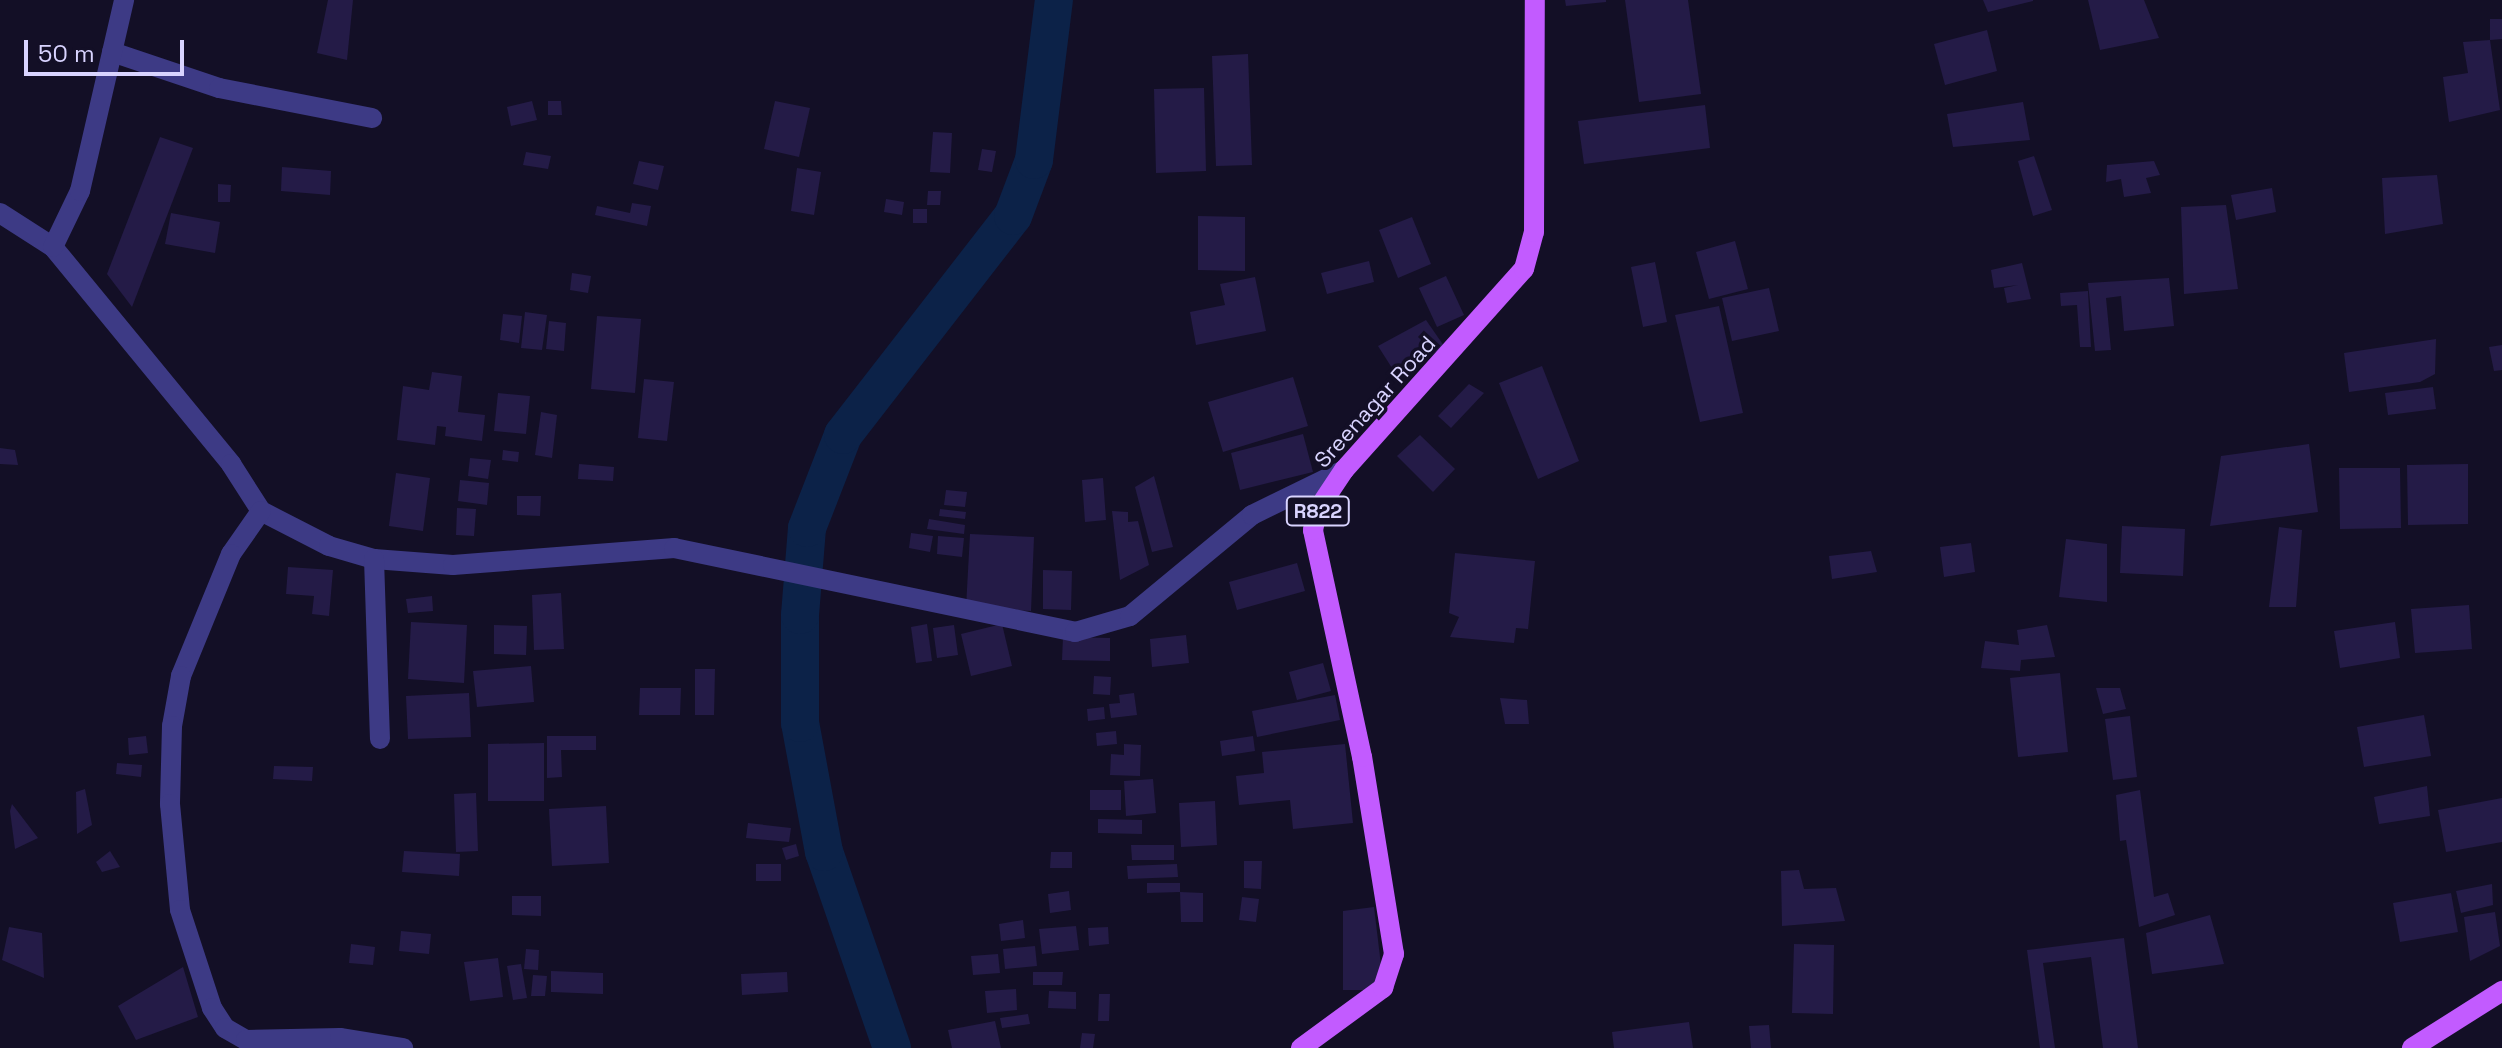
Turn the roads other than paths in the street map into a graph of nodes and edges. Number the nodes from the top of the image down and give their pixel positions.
1 (124, 0) edge
2 (1535, 0) edge
3 (112, 52) junction
4 (372, 118) dead end
5 (0, 213) edge
6 (53, 247) junction
7 (1344, 470) junction
8 (261, 511) junction
9 (374, 559) junction
10 (380, 739) dead end
11 (2502, 991) edge
12 (403, 1048) edge
13 (1301, 1048) edge
14 (2412, 1048) edge

1 - 3 street
2 - 7 main road, Sreenagar Road / R822
3 - 4 street
3 - 6 street
5 - 6 street
6 - 8 street
7 - 9 street
7 - 13 main road, Sreenagar Road / R822
8 - 9 street
8 - 12 street
9 - 10 street
11 - 14 main road

